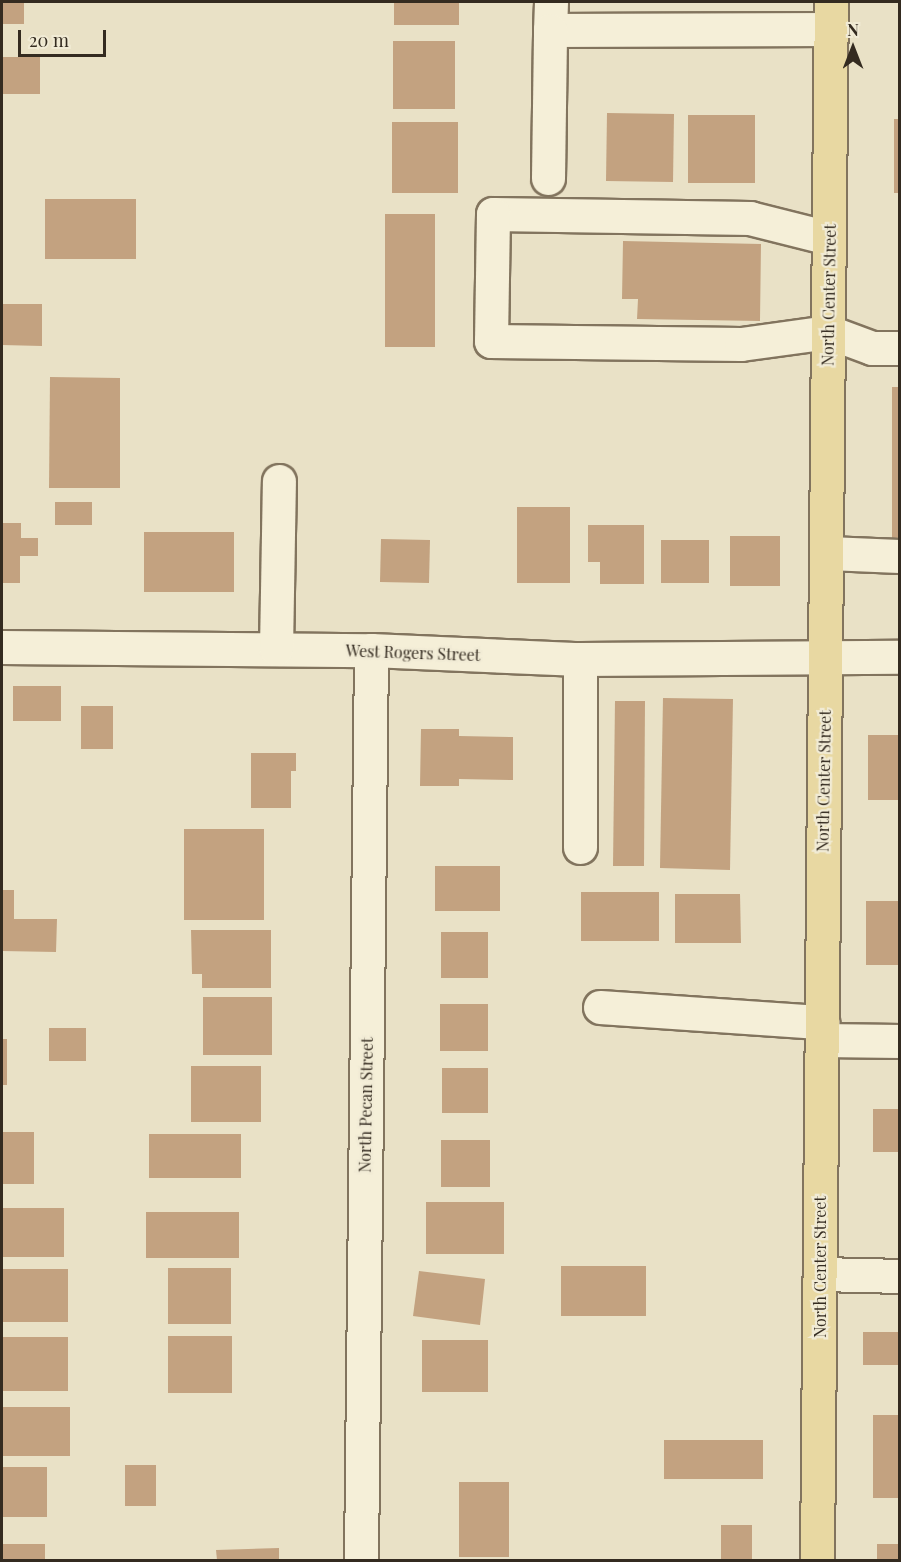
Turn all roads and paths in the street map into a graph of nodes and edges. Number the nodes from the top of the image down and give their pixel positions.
1 (831, 15) edge
2 (551, 16) edge
3 (548, 178) dead end
4 (830, 238) junction
5 (829, 332) junction
6 (900, 348) edge
7 (279, 481) dead end
8 (826, 553) junction
9 (900, 556) edge
10 (2, 647) edge
11 (276, 649) junction
12 (371, 650) junction
13 (825, 656) junction
14 (900, 657) edge
15 (580, 659) junction
16 (580, 847) dead end
17 (600, 1007) dead end
18 (822, 1031) junction
19 (900, 1041) edge
20 (820, 1274) junction
21 (900, 1276) edge
22 (361, 1560) edge
23 (818, 1560) edge

1 - 2 street
1 - 4 main road, North Center Street
2 - 3 street
4 - 5 main road, North Center Street
4 - 5 street
5 - 6 street
5 - 8 main road, North Center Street
7 - 11 street
8 - 9 street
8 - 13 main road, North Center Street
10 - 11 street, West Rogers Street
11 - 12 street, West Rogers Street
12 - 15 street, West Rogers Street
12 - 22 street, North Pecan Street
13 - 14 street, West Rogers Street
13 - 15 street, West Rogers Street
13 - 18 main road, North Center Street
15 - 16 street
17 - 18 street
18 - 19 street
18 - 20 main road, North Center Street
20 - 21 street
20 - 23 main road, North Center Street

